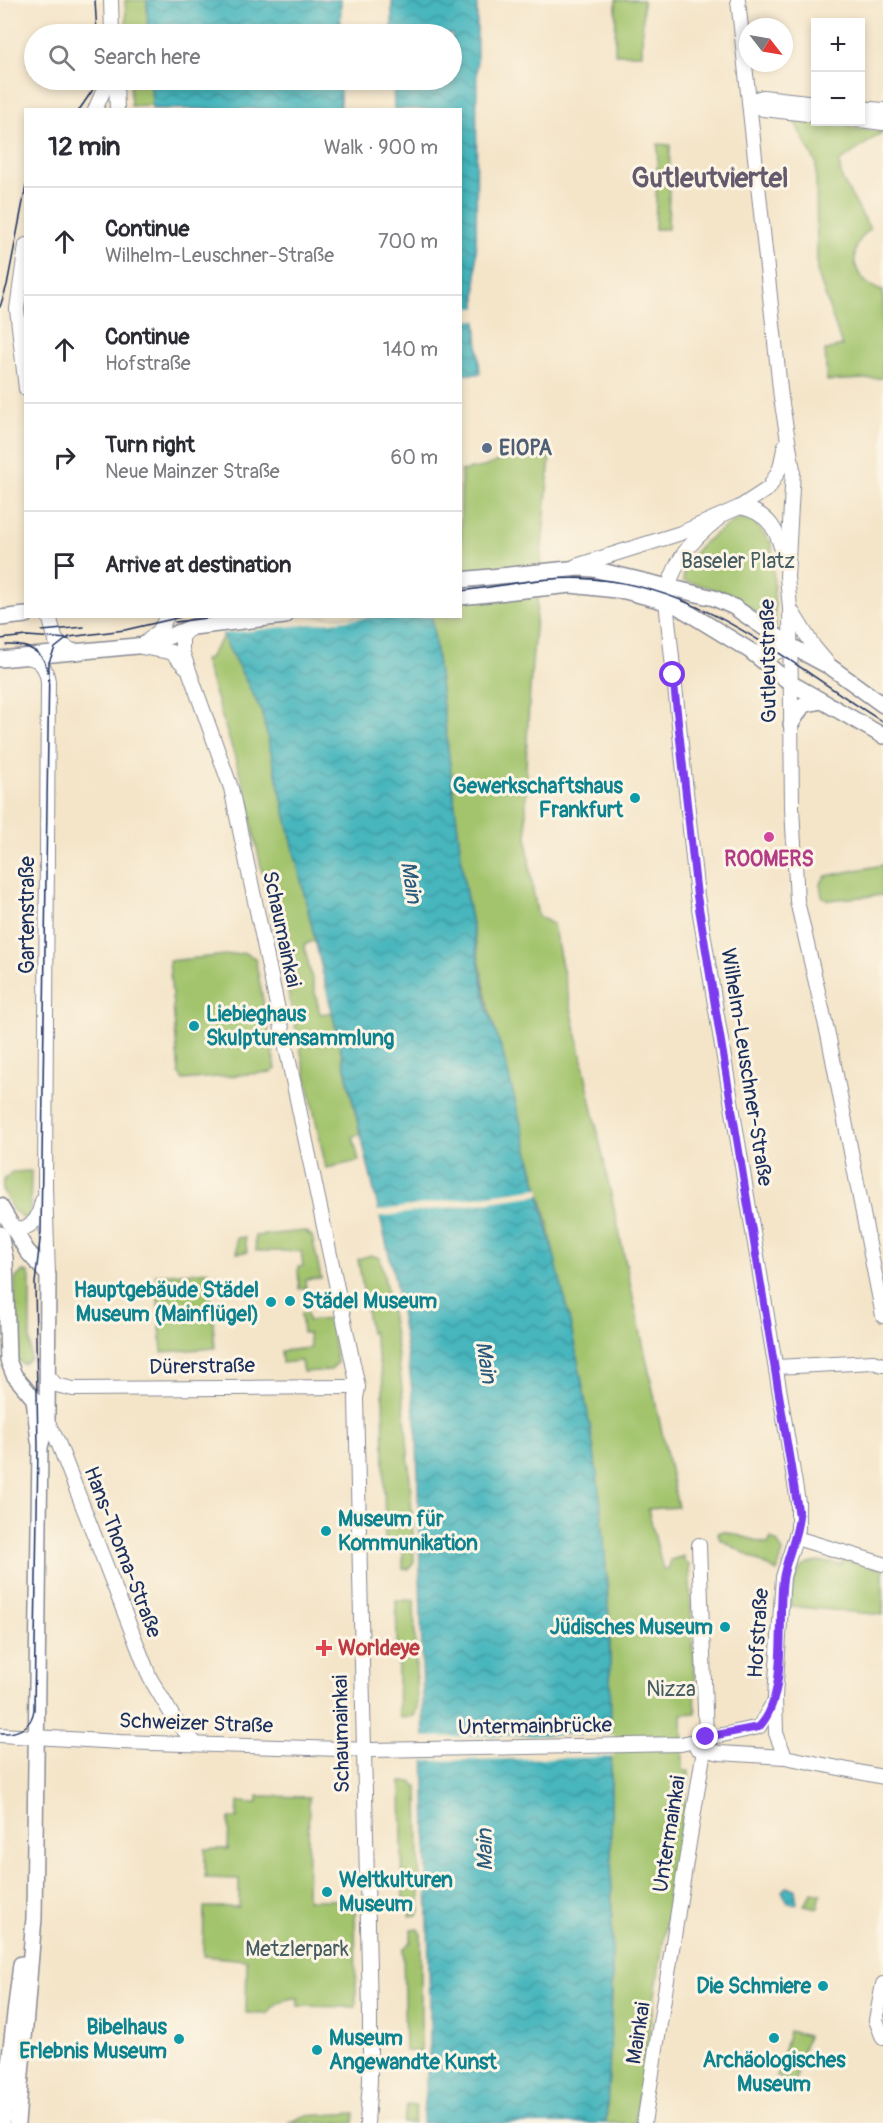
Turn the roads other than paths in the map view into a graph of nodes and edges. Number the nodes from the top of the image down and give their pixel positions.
1 (111, 0) edge
2 (738, 0) edge
3 (112, 24) edge
4 (104, 90) edge
5 (116, 90) edge
6 (750, 101) junction
7 (811, 102) edge
8 (98, 108) edge
9 (117, 108) edge
10 (865, 108) edge
11 (883, 110) edge
12 (811, 114) edge
13 (865, 121) edge
14 (883, 123) edge
15 (24, 259) edge
16 (24, 371) edge
17 (787, 437) junction
18 (740, 507) junction
19 (718, 519) junction
20 (561, 570) junction
21 (787, 577) junction
22 (462, 580) edge
23 (669, 585) junction
24 (462, 597) edge
25 (666, 601) junction
26 (790, 608) junction
27 (24, 615) edge
28 (0, 618) edge
29 (50, 618) edge
30 (165, 618) edge
31 (268, 618) edge
32 (194, 627) junction
33 (139, 646) junction
34 (791, 646) junction
35 (749, 650) junction
36 (76, 653) junction
37 (25, 657) junction
38 (0, 659) edge
39 (186, 668) junction
40 (832, 669) junction
41 (789, 682) junction
42 (821, 701) junction
43 (883, 705) edge
44 (791, 724) junction
45 (883, 736) edge
46 (45, 1187) junction
47 (0, 1206) edge
48 (6, 1230) edge
49 (42, 1268) junction
50 (6, 1272) junction
51 (883, 1316) edge
52 (882, 1364) edge
53 (776, 1367) junction
54 (14, 1375) junction
55 (48, 1376) junction
56 (353, 1393) junction
57 (34, 1399) junction
58 (46, 1420) junction
59 (40, 1444) junction
60 (796, 1538) junction
61 (699, 1545) dead end
62 (833, 1548) junction
63 (883, 1564) edge
64 (783, 1577) junction
65 (775, 1697) junction
66 (161, 1699) junction
67 (0, 1735) edge
68 (36, 1738) junction
69 (178, 1744) junction
70 (196, 1744) junction
71 (705, 1744) junction
72 (362, 1750) junction
73 (390, 1750) joint
74 (785, 1757) junction
75 (883, 1777) edge
76 (34, 1918) junction
77 (673, 1948) joint
78 (883, 1984) edge
79 (883, 2038) edge
80 (2, 2123) edge
81 (17, 2123) edge
82 (367, 2123) edge
83 (644, 2123) edge

1 - 3 main road
2 - 6 main road, Gutleutstraße
4 - 8 main road
5 - 9 main road
6 - 7 main road
6 - 12 main road
6 - 17 main road, Gutleutstraße
10 - 11 main road
13 - 14 main road
15 - 16 main road
17 - 18 main road
17 - 21 main road, Gutleutstraße
18 - 19 main road
18 - 21 main road
19 - 20 main road
19 - 23 main road
20 - 22 main road
20 - 23 main road
21 - 26 main road, Gutleutstraße
23 - 25 main road
23 - 34 main road
24 - 25 main road
25 - 35 main road
25 - 53 main road, Wilhelm-Leuschner-Straße
26 - 34 main road, Gutleutstraße
26 - 40 main road
27 - 28 main road
29 - 36 main road
30 - 33 main road
31 - 32 main road
32 - 33 main road
32 - 39 main road, Schaumainkai
33 - 36 main road
33 - 39 main road, Schaumainkai
34 - 35 main road
34 - 40 main road
34 - 41 main road, Gutleutstraße
35 - 41 main road
36 - 37 main road
37 - 38 main road
37 - 46 main road, Gartenstraße
39 - 56 main road, Schaumainkai
40 - 43 main road
41 - 42 main road
41 - 44 main road, Gutleutstraße
42 - 44 main road
42 - 45 main road
44 - 51 main road, Gutleutstraße
46 - 48 main road, Gartenstraße
46 - 49 main road, Gartenstraße
47 - 48 main road
48 - 49 main road
48 - 50 main road
49 - 50 main road
49 - 55 main road, Gartenstraße
50 - 54 main road
52 - 53 main road
53 - 60 main road, Wilhelm-Leuschner-Straße
54 - 55 main road
54 - 57 main road
55 - 56 main road, Dürerstraße
55 - 58 main road, Gartenstraße
56 - 72 main road, Schaumainkai
57 - 58 main road, Hans-Thoma-Straße
57 - 59 main road, Gartenstraße
58 - 59 main road, Gartenstraße
58 - 66 main road, Hans-Thoma-Straße
59 - 68 main road, Gartenstraße
60 - 62 main road
60 - 64 main road, Hofstraße
61 - 71 main road, Untermainkai
62 - 63 main road
62 - 64 main road
64 - 65 main road, Hofstraße
65 - 71 main road, Hofstraße
65 - 74 main road, Hofstraße
66 - 69 main road, Hans-Thoma-Straße
66 - 70 main road, Hans-Thoma-Straße
67 - 68 main road, Schweizer Straße
68 - 69 main road, Schweizer Straße
68 - 76 main road, Gartenstraße
69 - 70 main road, Schweizer Straße
70 - 72 main road, Schweizer Straße
71 - 73 main road, Untermainbrücke
71 - 74 main road
71 - 77 main road, Untermainkai
72 - 73 main road, Schweizer Straße
72 - 82 main road, Schaumainkai
74 - 75 main road
76 - 80 main road, Gartenstraße
76 - 81 main road, Gartenstraße
77 - 83 main road, Mainkai
78 - 79 main road

